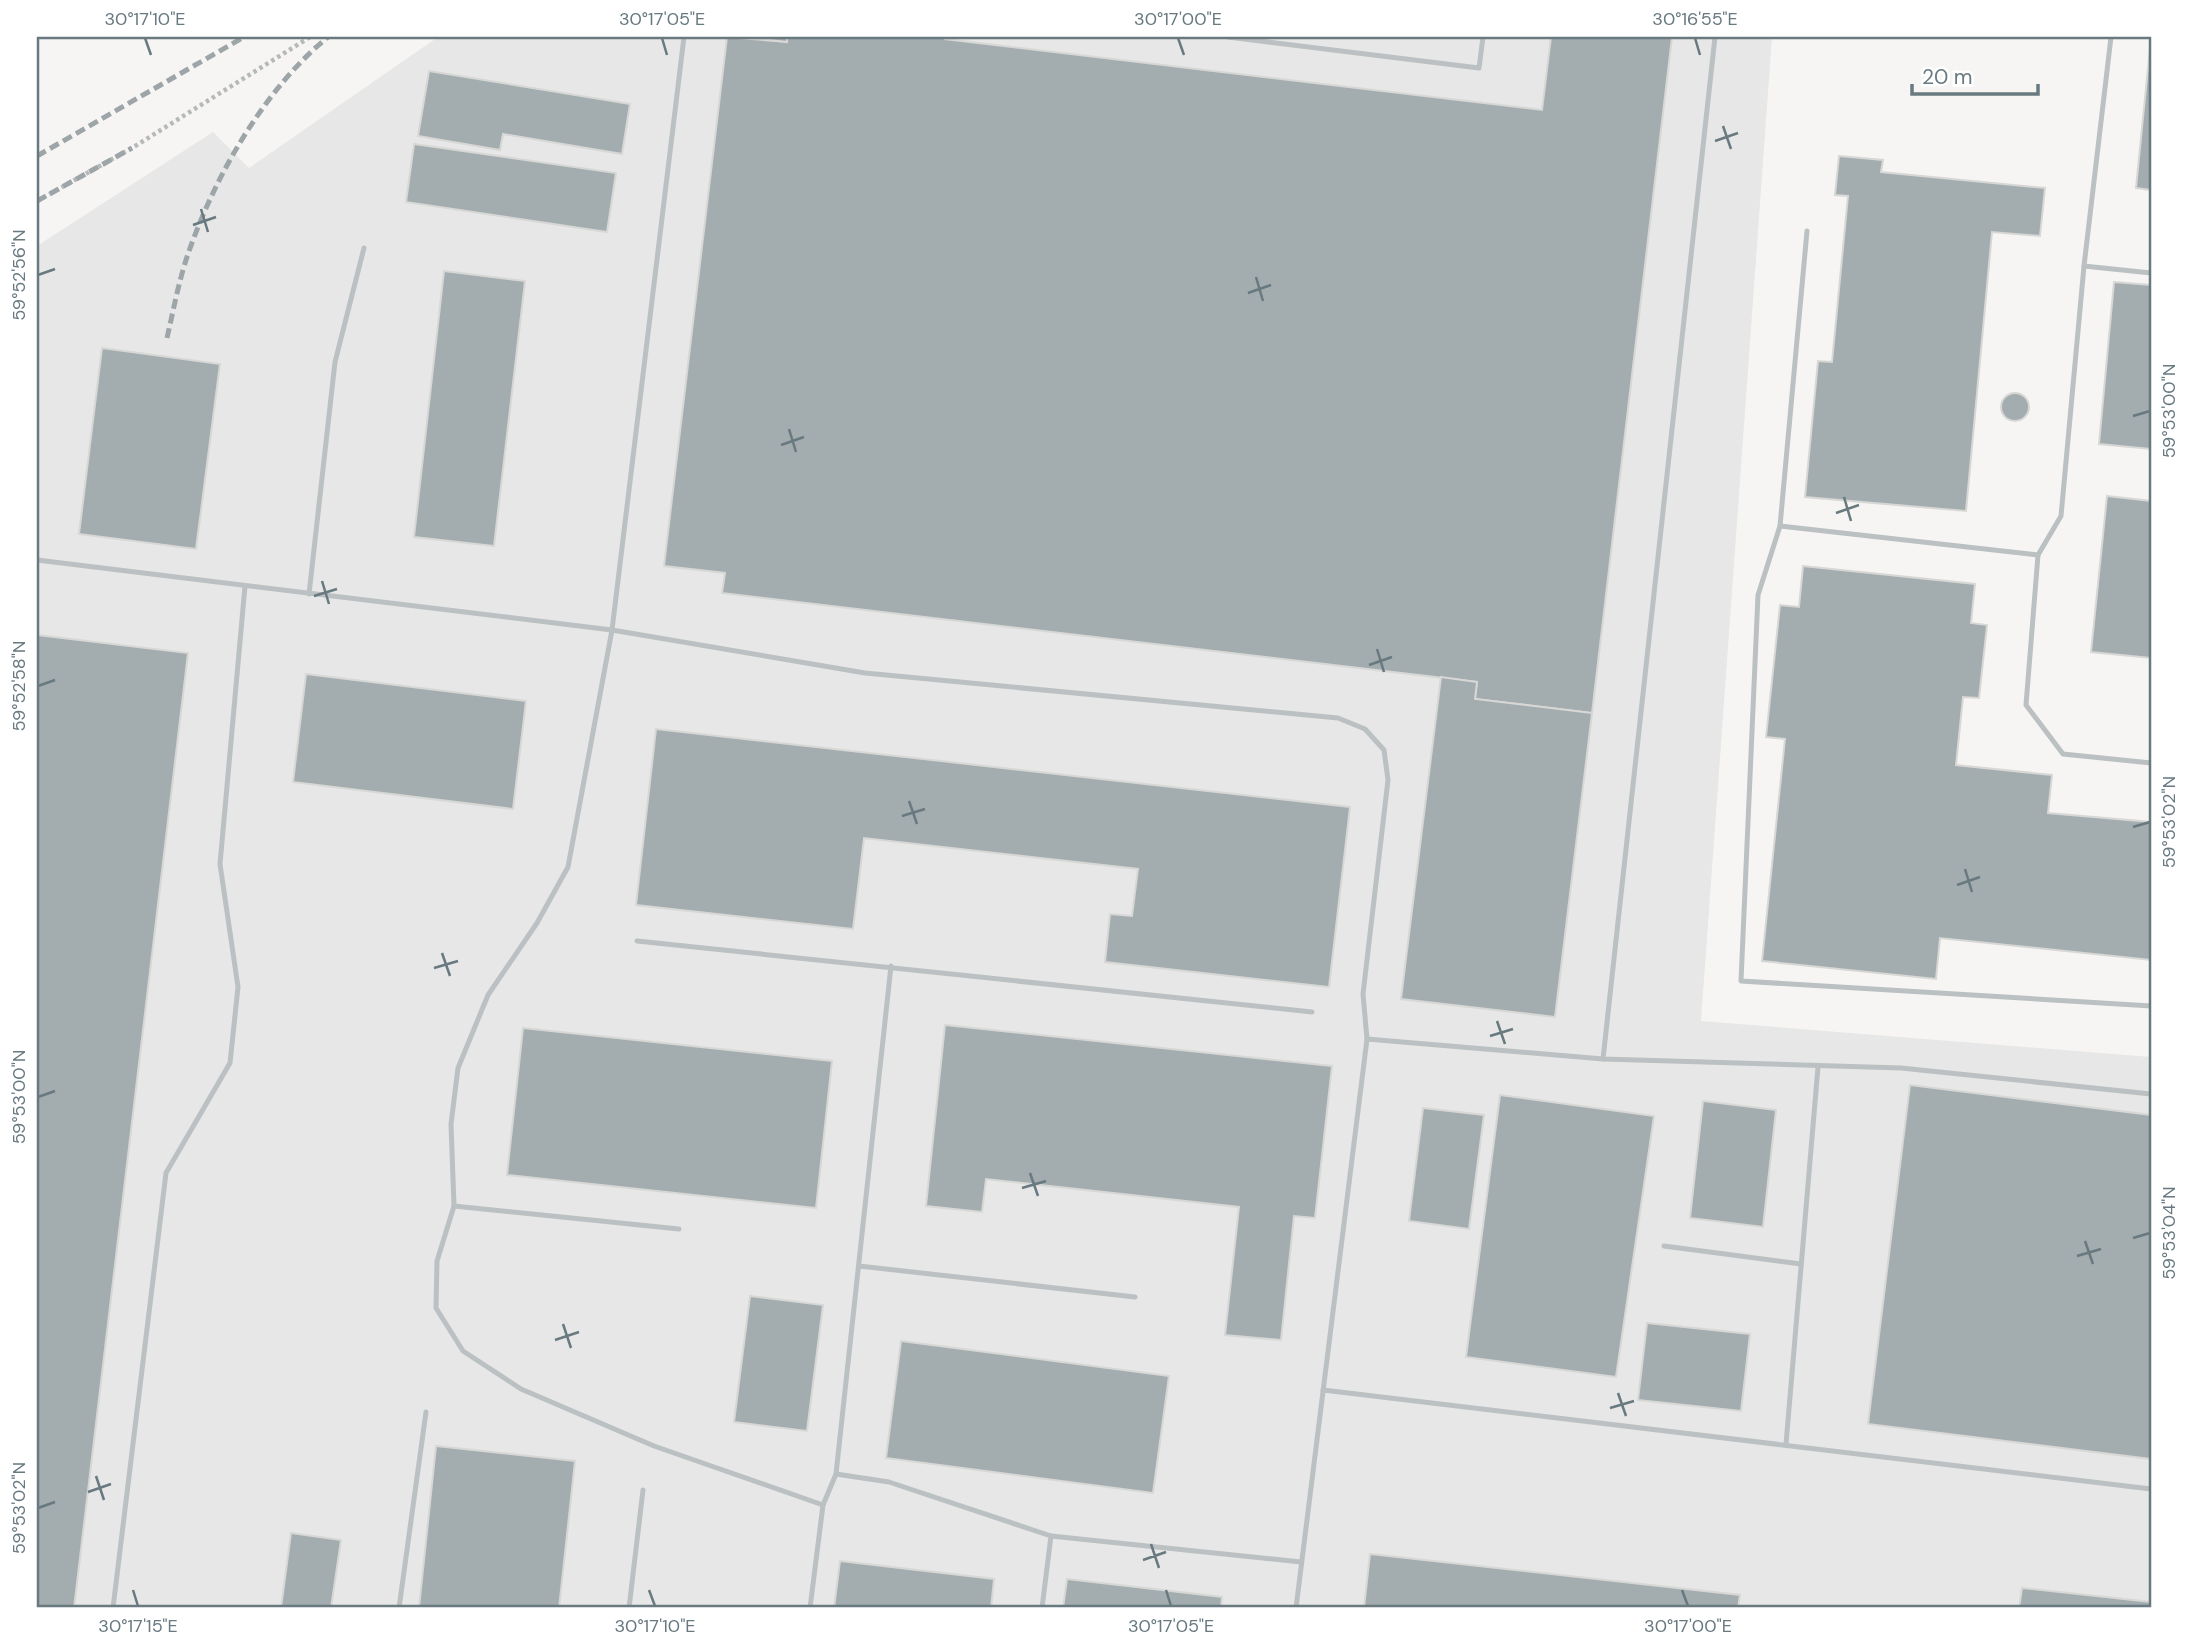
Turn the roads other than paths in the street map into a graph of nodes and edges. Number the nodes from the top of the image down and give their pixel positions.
1 (684, 37) edge
2 (1227, 37) edge
3 (1483, 37) edge
4 (1715, 37) edge
5 (2111, 37) edge
6 (1807, 231) dead end
7 (364, 248) dead end
8 (2084, 266) junction
9 (2151, 273) edge
10 (1780, 526) junction
11 (2038, 555) junction
12 (37, 560) edge
13 (245, 586) junction
14 (309, 594) junction
15 (611, 630) junction
16 (2151, 763) edge
17 (637, 940) dead end
18 (891, 966) junction
19 (2151, 1006) edge
20 (1312, 1012) dead end
21 (1367, 1039) junction
22 (1604, 1059) junction
23 (1818, 1067) junction
24 (2151, 1094) edge
25 (454, 1206) junction
26 (679, 1229) dead end
27 (1664, 1246) dead end
28 (1801, 1264) junction
29 (859, 1266) junction
30 (1135, 1297) dead end
31 (1323, 1390) junction
32 (426, 1412) dead end
33 (1786, 1444) junction
34 (836, 1475) junction
35 (2151, 1489) edge
36 (643, 1490) dead end
37 (823, 1505) junction
38 (1051, 1536) junction
39 (1301, 1562) junction
40 (113, 1608) edge
41 (399, 1608) edge
42 (629, 1608) edge
43 (810, 1608) edge
44 (1042, 1608) edge
45 (1296, 1608) edge

1 - 15 lane
2 - 3 lane
4 - 22 lane
5 - 8 lane
6 - 10 lane
7 - 14 lane
8 - 9 lane
8 - 11 lane
10 - 11 lane
10 - 19 lane
11 - 16 lane
12 - 13 lane
13 - 14 lane
13 - 40 lane
14 - 15 lane
15 - 21 lane
15 - 25 lane
17 - 18 lane
18 - 20 lane
18 - 29 lane
21 - 22 lane
21 - 31 lane
22 - 23 lane
23 - 24 lane
23 - 28 lane
25 - 26 lane
25 - 37 lane
27 - 28 lane
28 - 33 lane
29 - 30 lane
29 - 34 lane
31 - 33 lane
31 - 39 lane
32 - 41 lane
33 - 35 lane
34 - 37 lane
34 - 38 lane
36 - 42 lane
37 - 43 lane
38 - 39 lane
38 - 44 lane
39 - 45 lane

